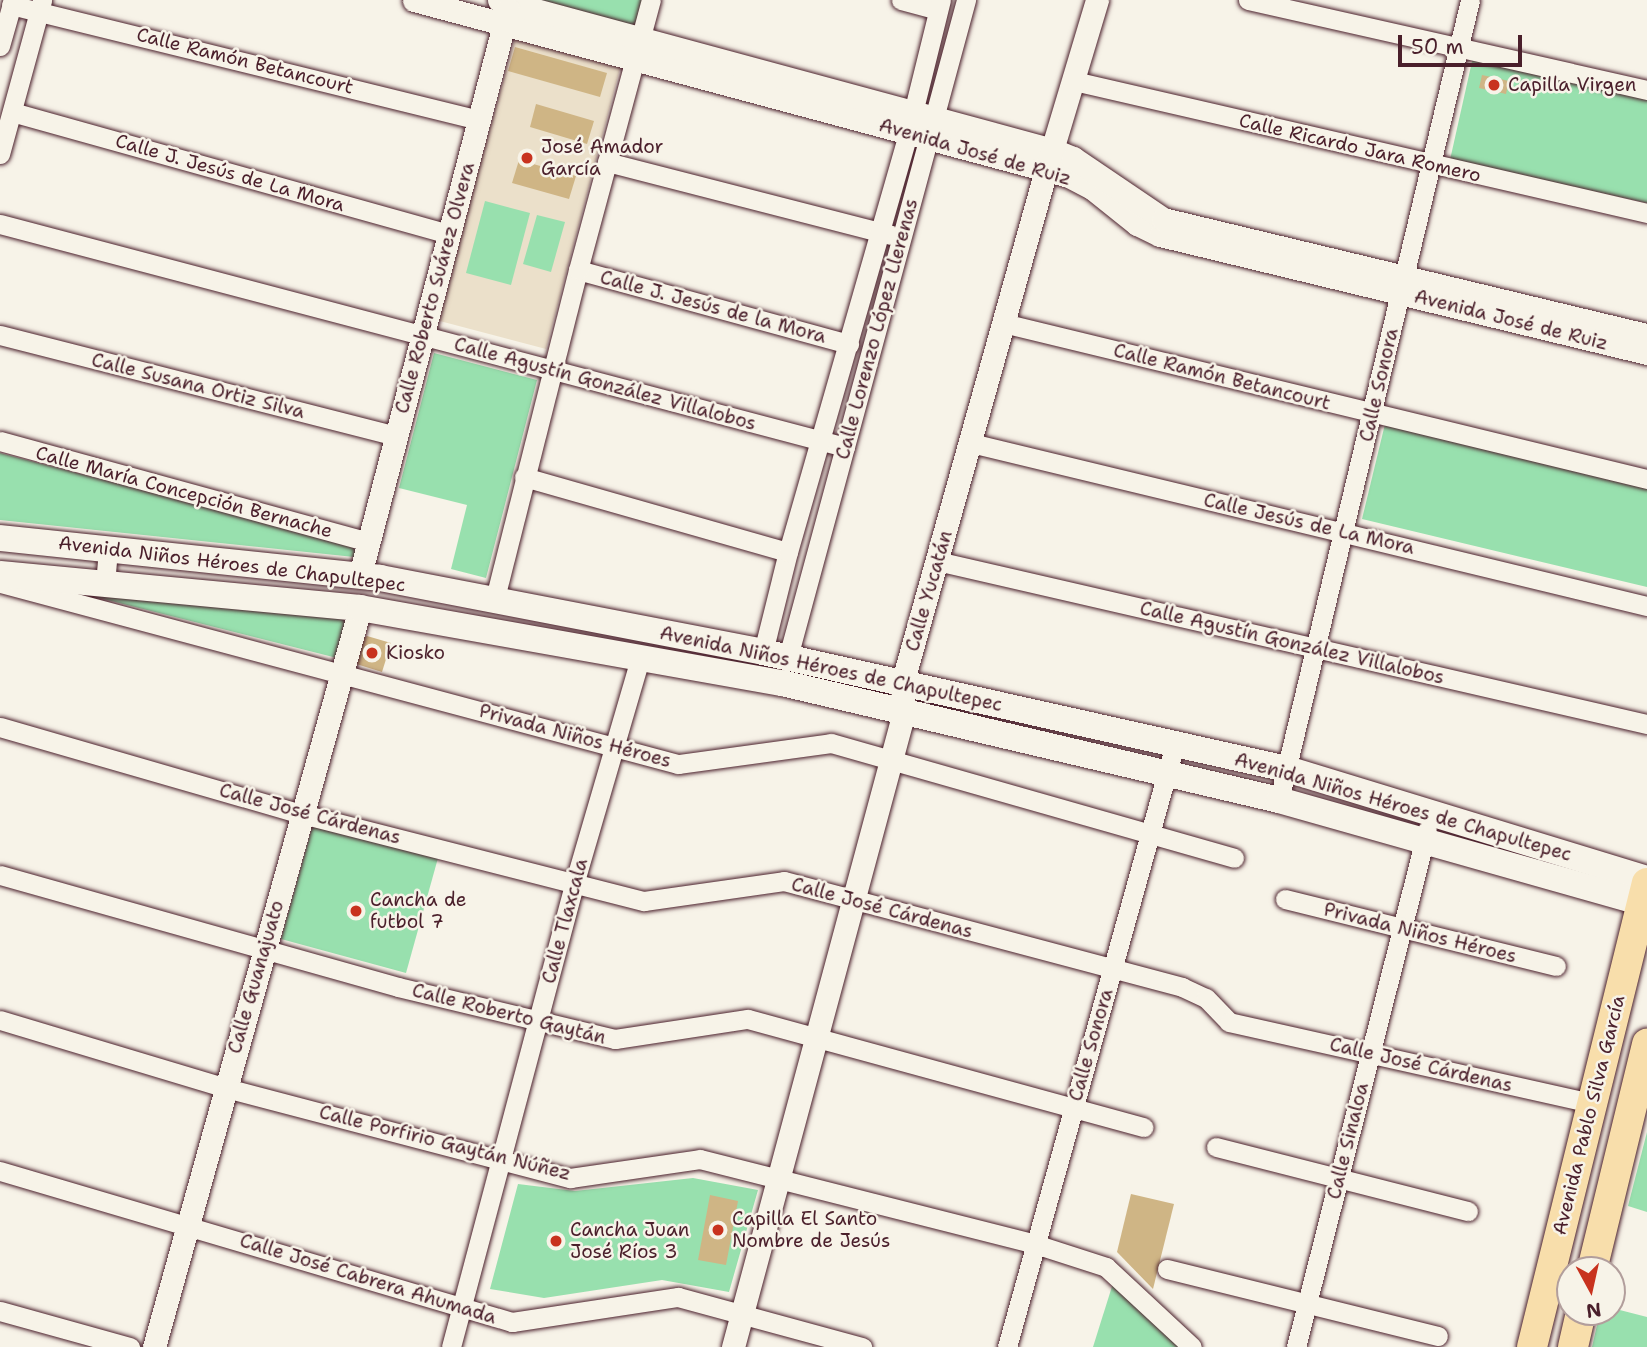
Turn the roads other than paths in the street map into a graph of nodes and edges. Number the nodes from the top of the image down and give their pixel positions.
1 (414, 0) edge
2 (651, 0) edge
3 (901, 0) edge
4 (966, 0) edge
5 (1097, 0) edge
6 (1248, 0) edge
7 (1470, 0) edge
8 (12, 2) edge
9 (40, 5) edge
10 (939, 5) edge
11 (506, 7) edge
12 (0, 46) edge
13 (637, 49) junction
14 (1458, 49) junction
15 (1074, 81) junction
16 (1647, 90) edge
17 (12, 112) junction
18 (479, 120) junction
19 (921, 125) junction
20 (0, 154) edge
21 (1049, 160) junction
22 (607, 162) junction
23 (1431, 164) junction
24 (1647, 213) edge
25 (0, 224) edge
26 (879, 232) junction
27 (449, 234) junction
28 (903, 238) junction
29 (578, 270) junction
30 (1402, 285) junction
31 (1003, 323) junction
32 (0, 335) edge
33 (1647, 335) edge
34 (423, 336) junction
35 (849, 344) junction
36 (1647, 353) edge
37 (553, 370) junction
38 (1371, 414) junction
39 (397, 436) junction
40 (821, 440) junction
41 (0, 441) edge
42 (971, 443) junction
43 (845, 447) junction
44 (524, 477) junction
45 (1647, 479) edge
46 (1343, 533) junction
47 (0, 538) edge
48 (369, 542) junction
49 (108, 549) junction
50 (788, 552) junction
51 (937, 561) junction
52 (0, 575) edge
53 (360, 575) junction
54 (0, 583) edge
55 (105, 584) junction
56 (494, 601) junction
57 (1647, 606) edge
58 (360, 608) junction
59 (1315, 650) junction
60 (776, 654) junction
61 (640, 658) junction
62 (342, 672) junction
63 (902, 684) junction
64 (904, 712) junction
65 (1647, 724) edge
66 (0, 727) edge
67 (1175, 744) junction
68 (615, 747) junction
69 (891, 759) junction
70 (1287, 769) junction
71 (1166, 774) junction
72 (1279, 800) junction
73 (1432, 812) junction
74 (302, 814) junction
75 (1150, 833) junction
76 (1425, 839) junction
77 (1234, 858) dead end
78 (0, 875) edge
79 (575, 881) junction
80 (1646, 892) edge
81 (854, 899) junction
82 (1285, 900) dead end
83 (1402, 928) junction
84 (264, 950) junction
85 (1556, 966) dead end
86 (1112, 969) junction
87 (0, 1020) edge
88 (539, 1021) junction
89 (816, 1037) junction
90 (1647, 1044) edge
91 (1370, 1054) junction
92 (226, 1088) junction
93 (1592, 1103) junction
94 (1073, 1108) junction
95 (1144, 1127) dead end
96 (1216, 1147) dead end
97 (502, 1159) junction
98 (0, 1171) edge
99 (1339, 1178) junction
100 (778, 1180) junction
101 (1468, 1210) dead end
102 (187, 1225) junction
103 (1035, 1244) junction
104 (1595, 1256) edge
105 (1167, 1269) dead end
106 (1307, 1303) junction
107 (463, 1308) junction
108 (0, 1311) edge
109 (741, 1314) junction
110 (1578, 1326) edge
111 (1438, 1336) dead end
112 (130, 1347) edge
113 (154, 1347) edge
114 (451, 1347) edge
115 (733, 1347) edge
116 (862, 1347) edge
117 (1007, 1347) edge
118 (1192, 1347) edge
119 (1296, 1347) edge
120 (1531, 1347) edge
121 (1573, 1347) edge

1 - 11 street, Avenida José de Ruiz
2 - 13 street
3 - 10 street
4 - 19 street, Calle Lorenzo López Llerenas
5 - 15 street, Calle Yucatán
6 - 14 street
7 - 14 street, Calle Sonora
8 - 9 street, Calle Ramón Betancourt
8 - 12 street
9 - 17 street
9 - 18 street, Calle Ramón Betancourt
10 - 19 street, Calle Lorenzo López Llerenas
11 - 13 street, Avenida José de Ruiz
11 - 18 street, Calle Roberto Suárez Olvera
13 - 19 street, Avenida José de Ruiz
13 - 22 street
14 - 16 street
14 - 23 street, Calle Sonora
15 - 21 street, Calle Yucatán
15 - 23 street, Calle Ricardo Jara Romero
17 - 20 street
17 - 27 street, Calle J. Jesús de La Mora
18 - 27 street, Calle Roberto Suárez Olvera
19 - 21 street, Avenida José de Ruiz
19 - 26 street, Calle Lorenzo López Llerenas
19 - 28 street, Calle Lorenzo López Llerenas
21 - 30 street, Avenida José de Ruiz
21 - 31 street, Calle Yucatán
22 - 26 street
22 - 29 street
23 - 24 street, Calle Ricardo Jara Romero
23 - 30 street, Calle Sonora
25 - 34 street, Calle Agustín González Villalobos
26 - 28 street
26 - 35 street, Calle Lorenzo López Llerenas
27 - 34 street, Calle Roberto Suárez Olvera
28 - 43 street, Calle Lorenzo López Llerenas
29 - 35 street, Calle J. Jesús de la Mora
29 - 37 street
30 - 33 street, Avenida José de Ruiz
30 - 36 street, Avenida José de Ruiz
30 - 38 street, Calle Sonora
31 - 38 street, Calle Ramón Betancourt
31 - 42 street, Calle Yucatán
32 - 39 street, Calle Susana Ortiz Silva
34 - 37 street, Calle Agustín González Villalobos
34 - 39 street, Calle Roberto Suárez Olvera
35 - 40 street, Calle Lorenzo López Llerenas
37 - 40 street, Calle Agustín González Villalobos
37 - 44 street
38 - 45 street, Calle Ramón Betancourt
38 - 46 street, Calle Sonora
39 - 48 street, Calle Roberto Suárez Olvera
40 - 43 street, Calle Agustín González Villalobos
40 - 50 street, Calle Lorenzo López Llerenas
41 - 48 street, Calle María Concepción Bernache
42 - 46 street, Calle Jesús de La Mora
42 - 51 street, Calle Yucatán
43 - 60 street, Calle Lorenzo López Llerenas
44 - 50 street
44 - 56 street
46 - 57 street, Calle Jesús de La Mora
46 - 59 street, Calle Sonora
47 - 49 main road, Avenida Niños Héroes de Chapultepec
48 - 53 street, Calle Roberto Suárez Olvera
49 - 53 main road, Avenida Niños Héroes de Chapultepec
49 - 55 street
50 - 60 street, Calle Lorenzo López Llerenas
51 - 59 street, Calle Agustín González Villalobos
51 - 63 street, Calle Yucatán
52 - 55 main road, Avenida Niños Héroes de Chapultepec
53 - 56 main road, Avenida Niños Héroes de Chapultepec
54 - 62 street, Privada Niños Héroes
55 - 58 main road, Avenida Niños Héroes de Chapultepec
56 - 60 main road, Avenida Niños Héroes de Chapultepec
58 - 61 main road, Avenida Niños Héroes de Chapultepec
58 - 62 street, Calle Guanajuato
59 - 65 street, Calle Agustín González Villalobos
59 - 70 street, Calle Sonora
60 - 63 main road, Avenida Niños Héroes de Chapultepec
61 - 64 main road, Avenida Niños Héroes de Chapultepec
61 - 68 street, Calle Tlaxcala
62 - 68 street, Privada Niños Héroes
62 - 74 street, Calle Guanajuato
63 - 64 street, Calle Yucatán
63 - 67 main road, Avenida Niños Héroes de Chapultepec
64 - 69 street, Calle Yucatán
64 - 71 main road, Avenida Niños Héroes de Chapultepec
66 - 74 street, Calle José Cárdenas
67 - 70 main road, Avenida Niños Héroes de Chapultepec
67 - 71 street, Calle Sonora
68 - 69 street, Privada Niños Héroes
68 - 79 street, Calle Tlaxcala
69 - 75 street, Privada Niños Héroes
69 - 81 street, Calle Yucatán
70 - 72 street, Calle Sonora
70 - 73 main road, Avenida Niños Héroes de Chapultepec
71 - 72 main road, Avenida Niños Héroes de Chapultepec
71 - 75 street, Calle Sonora
72 - 76 main road, Avenida Niños Héroes de Chapultepec
73 - 76 street, Calle Sinaloa
73 - 80 main road, Avenida Niños Héroes de Chapultepec
74 - 79 street, Calle José Cárdenas
74 - 84 street, Calle Guanajuato
75 - 77 street, Privada Niños Héroes
75 - 86 street, Calle Sonora
76 - 80 main road, Avenida Niños Héroes de Chapultepec
76 - 83 street, Calle Sinaloa
78 - 84 street, Calle Roberto Gaytán
79 - 81 street, Calle José Cárdenas
79 - 88 street, Calle Tlaxcala
80 - 93 main road, Avenida Pablo Silva García
81 - 86 street, Calle José Cárdenas
81 - 89 street, Calle Yucatán
82 - 83 street, Privada Niños Héroes
83 - 85 street, Privada Niños Héroes
83 - 91 street, Calle Sinaloa
84 - 88 street, Calle Roberto Gaytán
84 - 92 street, Calle Guanajuato
86 - 91 street, Calle José Cárdenas
86 - 94 street, Calle Sonora
87 - 92 street, Calle Porfirio Gaytán Núñez
88 - 89 street, Calle Roberto Gaytán
88 - 97 street, Calle Tlaxcala
89 - 94 street, Calle Roberto Gaytán
89 - 100 street, Calle Yucatán
90 - 104 main road, Avenida Pablo Silva García
91 - 93 street, Calle José Cárdenas
91 - 99 street, Calle Sinaloa
92 - 97 street, Calle Porfirio Gaytán Núñez
92 - 102 street, Calle Guanajuato
93 - 120 main road, Avenida Pablo Silva García
94 - 95 street, Calle Roberto Gaytán
94 - 103 street, Calle Sonora
96 - 99 street
97 - 100 street, Calle Porfirio Gaytán Núñez
97 - 107 street, Calle Tlaxcala
98 - 102 street, Calle José Cabrera Ahumada
99 - 101 street
99 - 106 street, Calle Sinaloa
100 - 103 street, Calle Porfirio Gaytán Núñez
100 - 109 street, Calle Yucatán
102 - 107 street, Calle José Cabrera Ahumada
102 - 113 street, Calle Guanajuato
103 - 117 street, Calle Sonora
103 - 118 street, Calle Porfirio Gaytán Núñez
105 - 106 street
106 - 111 street
106 - 119 street, Calle Sinaloa
107 - 109 street, Calle José Cabrera Ahumada
107 - 114 street, Calle Tlaxcala
108 - 112 street
109 - 115 street, Calle Yucatán
109 - 116 street, Calle José Cabrera Ahumada
110 - 121 main road

